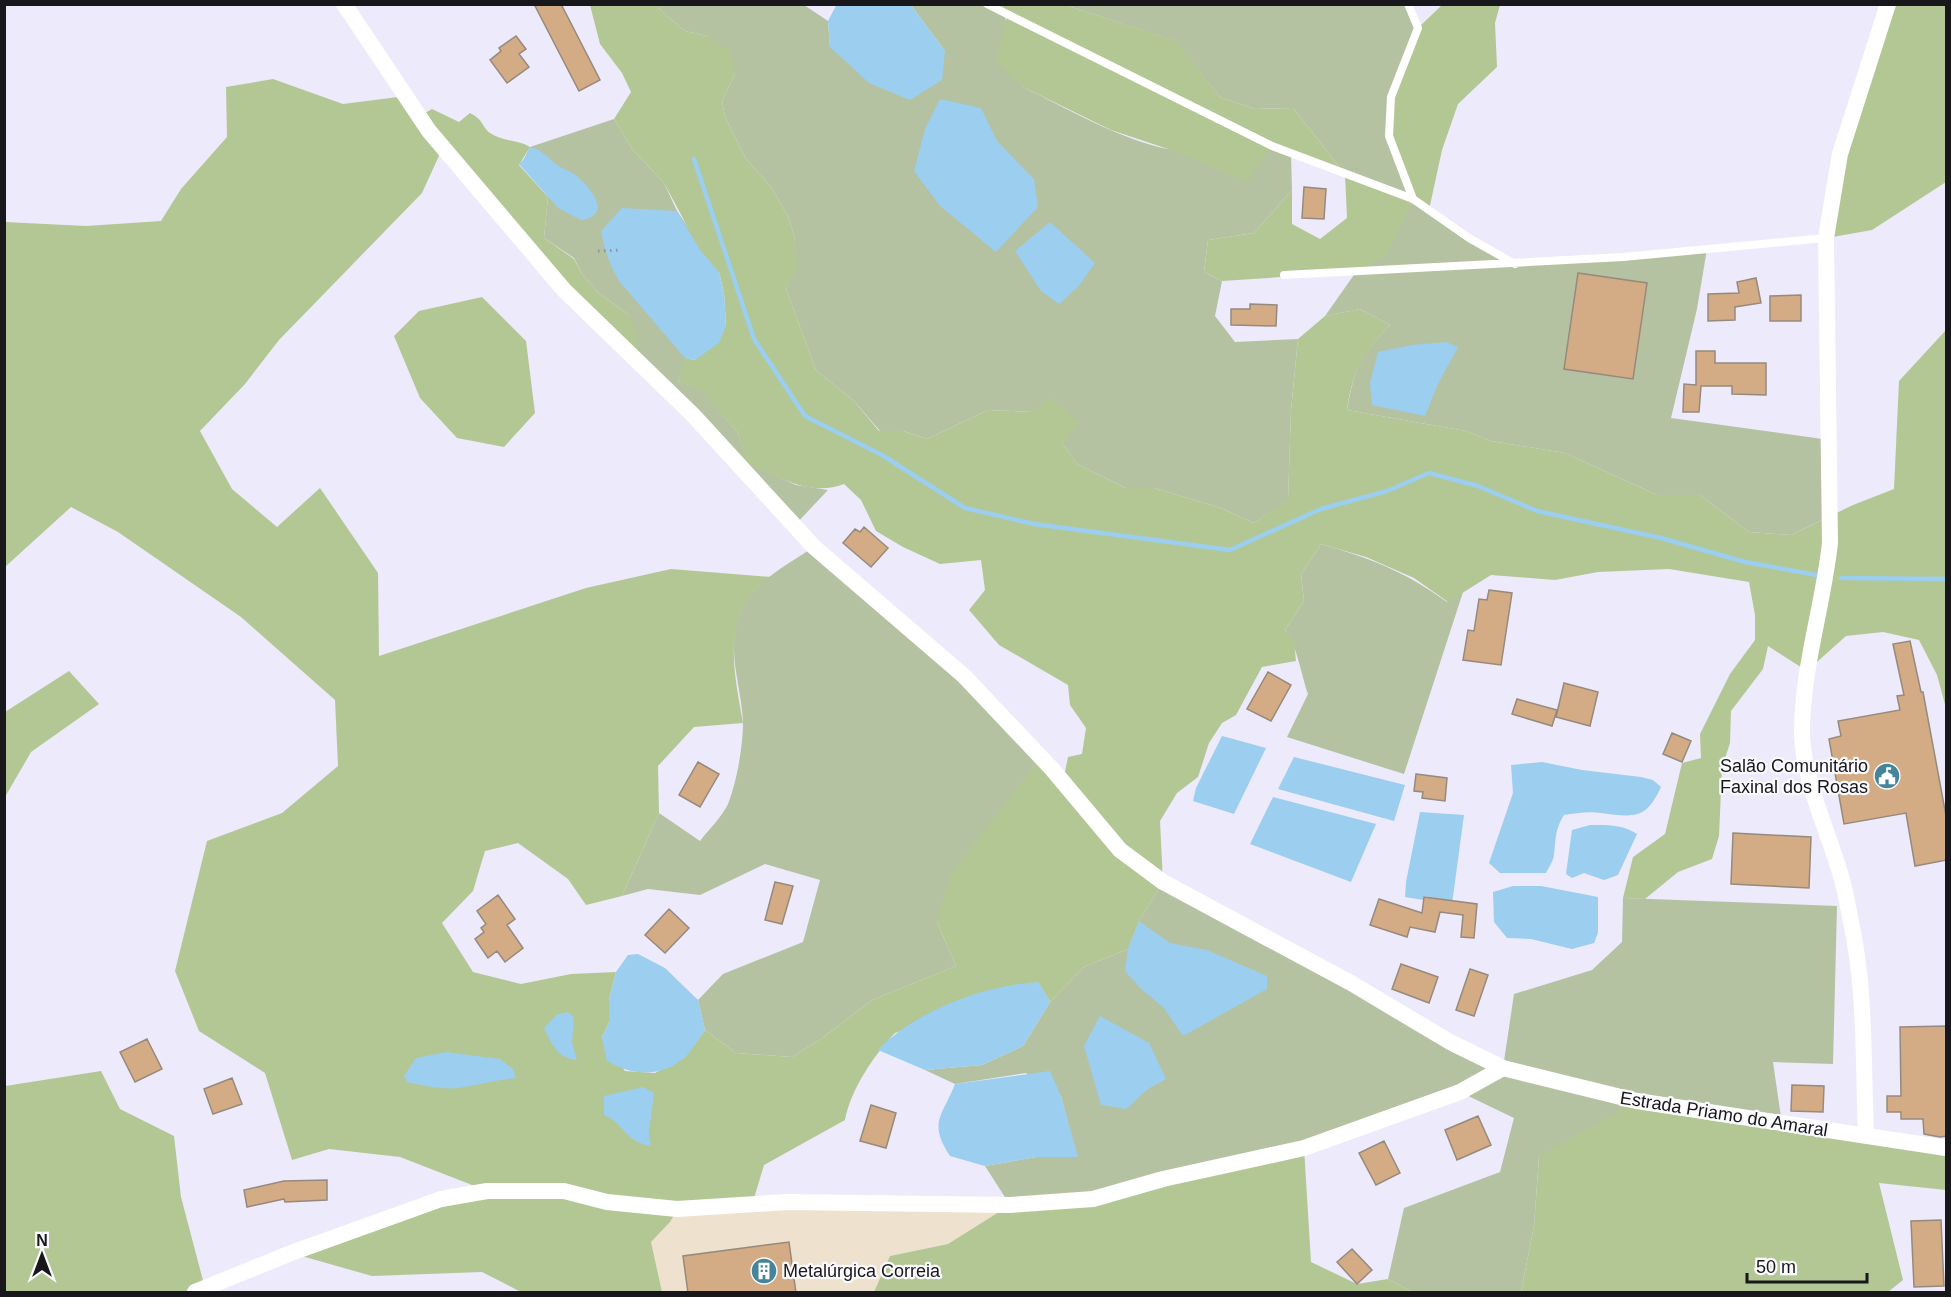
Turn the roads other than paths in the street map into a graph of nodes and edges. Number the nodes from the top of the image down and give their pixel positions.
1 (344, 4) edge
2 (987, 4) edge
3 (1408, 4) edge
4 (1888, 4) edge
5 (1413, 199) junction
6 (1827, 238) junction
7 (1515, 264) junction
8 (1284, 275) dead end
9 (1503, 1068) junction
10 (1866, 1136) junction
11 (1947, 1148) edge
12 (195, 1293) edge

1 - 9 street, Estrada Priamo do Amaral
2 - 5 lane
3 - 5 lane
4 - 6 street
5 - 7 lane
6 - 7 lane
6 - 10 street
7 - 8 lane
9 - 10 street, Estrada Priamo do Amaral
9 - 12 street
10 - 11 street, Estrada Priamo do Amaral

